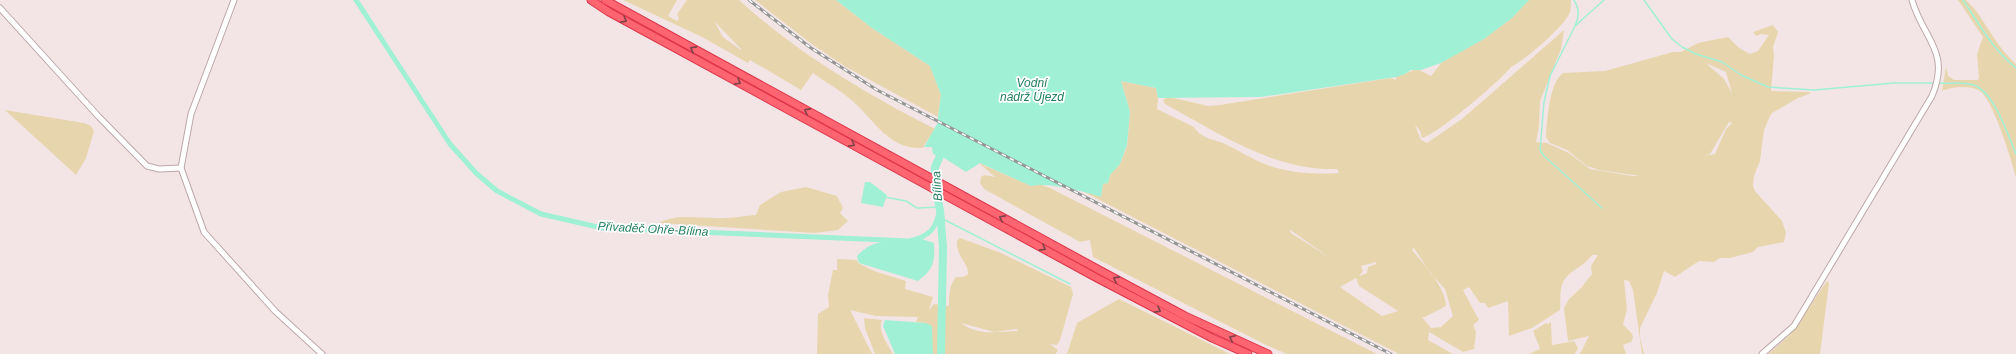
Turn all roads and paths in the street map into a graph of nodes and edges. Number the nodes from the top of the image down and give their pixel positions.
1 (234, 0) edge
2 (591, 0) edge
3 (605, 0) edge
4 (1912, 0) edge
5 (0, 8) edge
6 (181, 168) junction
7 (322, 354) edge
8 (1248, 354) edge
9 (1268, 354) edge
10 (1762, 354) edge

1 - 6 street
2 -> 8 highway
9 -> 3 highway
4 - 10 street
5 - 6 street
6 - 7 street

